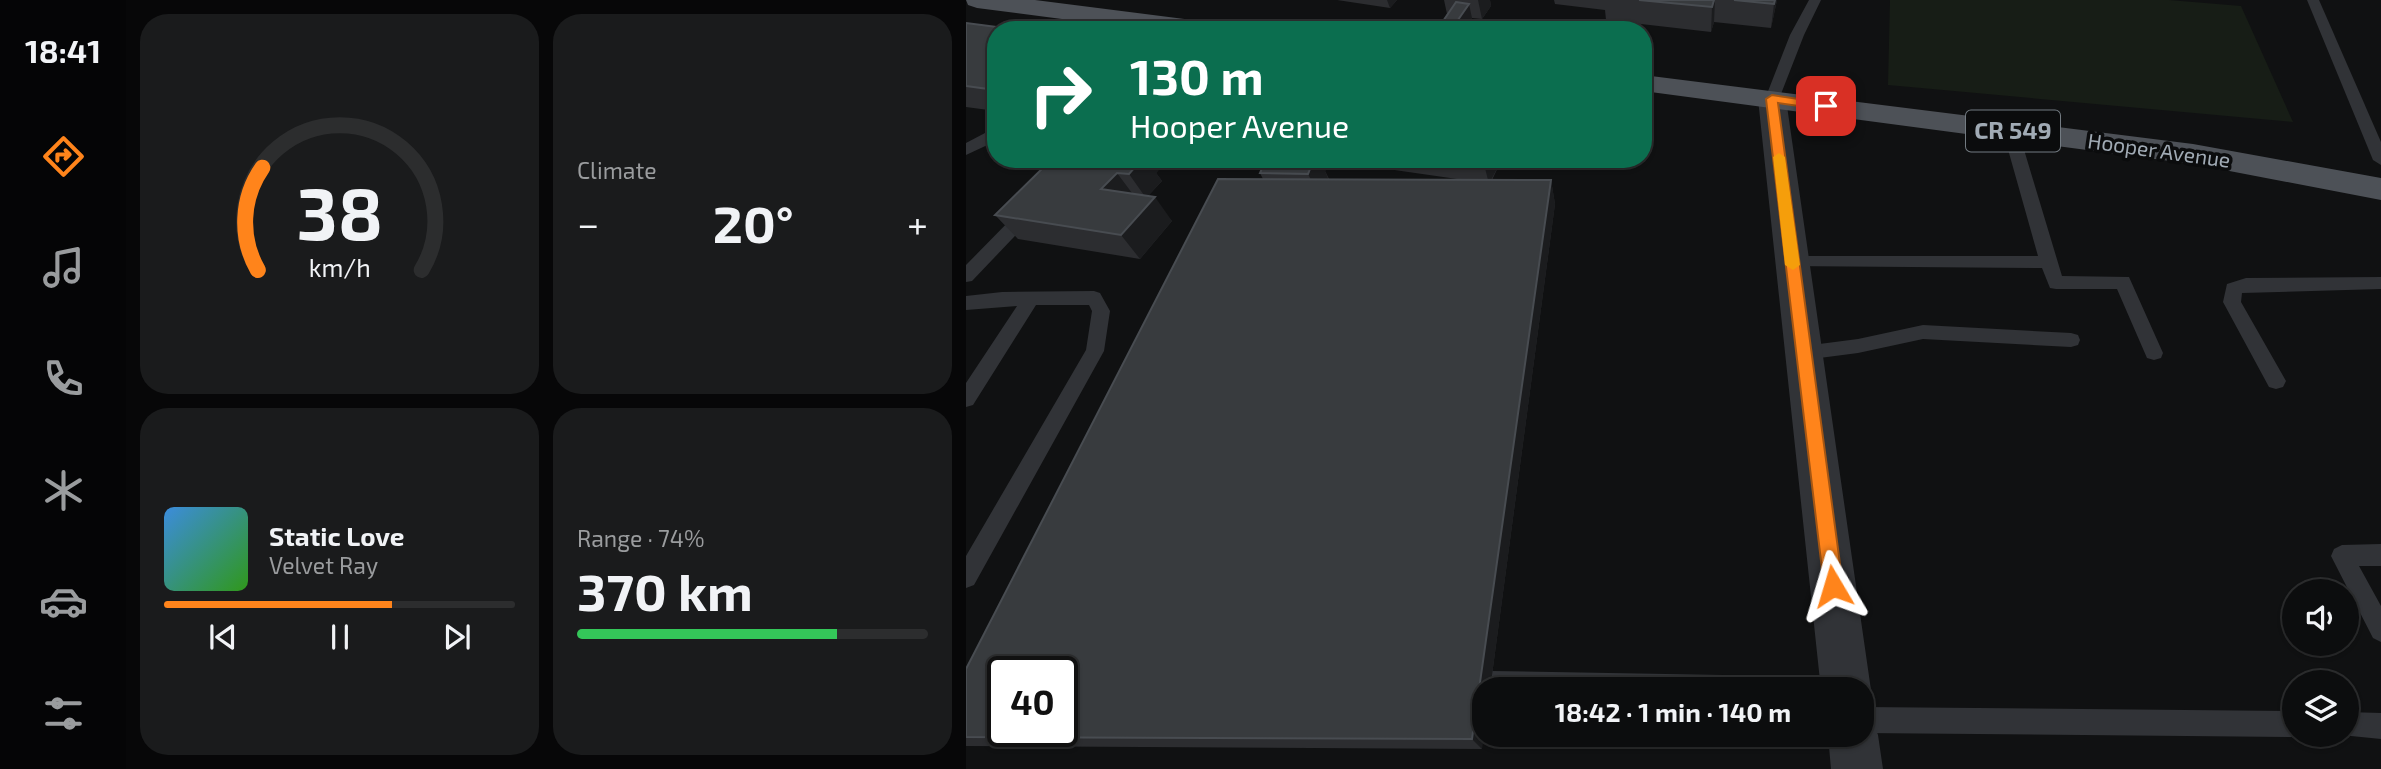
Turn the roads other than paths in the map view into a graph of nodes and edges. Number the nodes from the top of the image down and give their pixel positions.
1 (977, 0) edge
2 (1815, 0) edge
3 (2313, 0) edge
4 (1137, 21) edge
5 (1652, 84) edge
6 (1772, 99) junction
7 (2015, 131) junction
8 (987, 139) edge
9 (966, 150) edge
10 (2381, 160) edge
11 (2381, 189) edge
12 (1041, 198) edge
13 (1792, 262) junction
14 (2049, 262) junction
15 (966, 276) edge
16 (2381, 283) edge
17 (1031, 299) junction
18 (966, 303) edge
19 (2071, 340) dead end
20 (1804, 353) junction
21 (2154, 354) dead end
22 (2276, 382) dead end
23 (966, 399) edge
24 (2381, 555) edge
25 (966, 577) edge
26 (2381, 630) edge
27 (1844, 677) edge
28 (1874, 720) edge
29 (2282, 724) edge
30 (2359, 725) edge
31 (2381, 726) edge
32 (1854, 747) edge
33 (1857, 769) edge

1 - 4 main road
2 - 6 lane
3 - 10 lane
5 - 6 main road, Hooper Avenue / CR 549
6 - 7 main road, Hooper Avenue / CR 549
6 - 13 street
7 - 11 main road, Hooper Avenue / CR 549
7 - 14 lane
8 - 9 lane
12 - 15 lane
13 - 14 lane
13 - 20 street
14 - 21 lane
16 - 22 lane
17 - 18 lane
17 - 23 lane
17 - 25 lane
19 - 20 lane
20 - 27 street
24 - 26 lane
28 - 29 lane
30 - 31 lane
32 - 33 street

